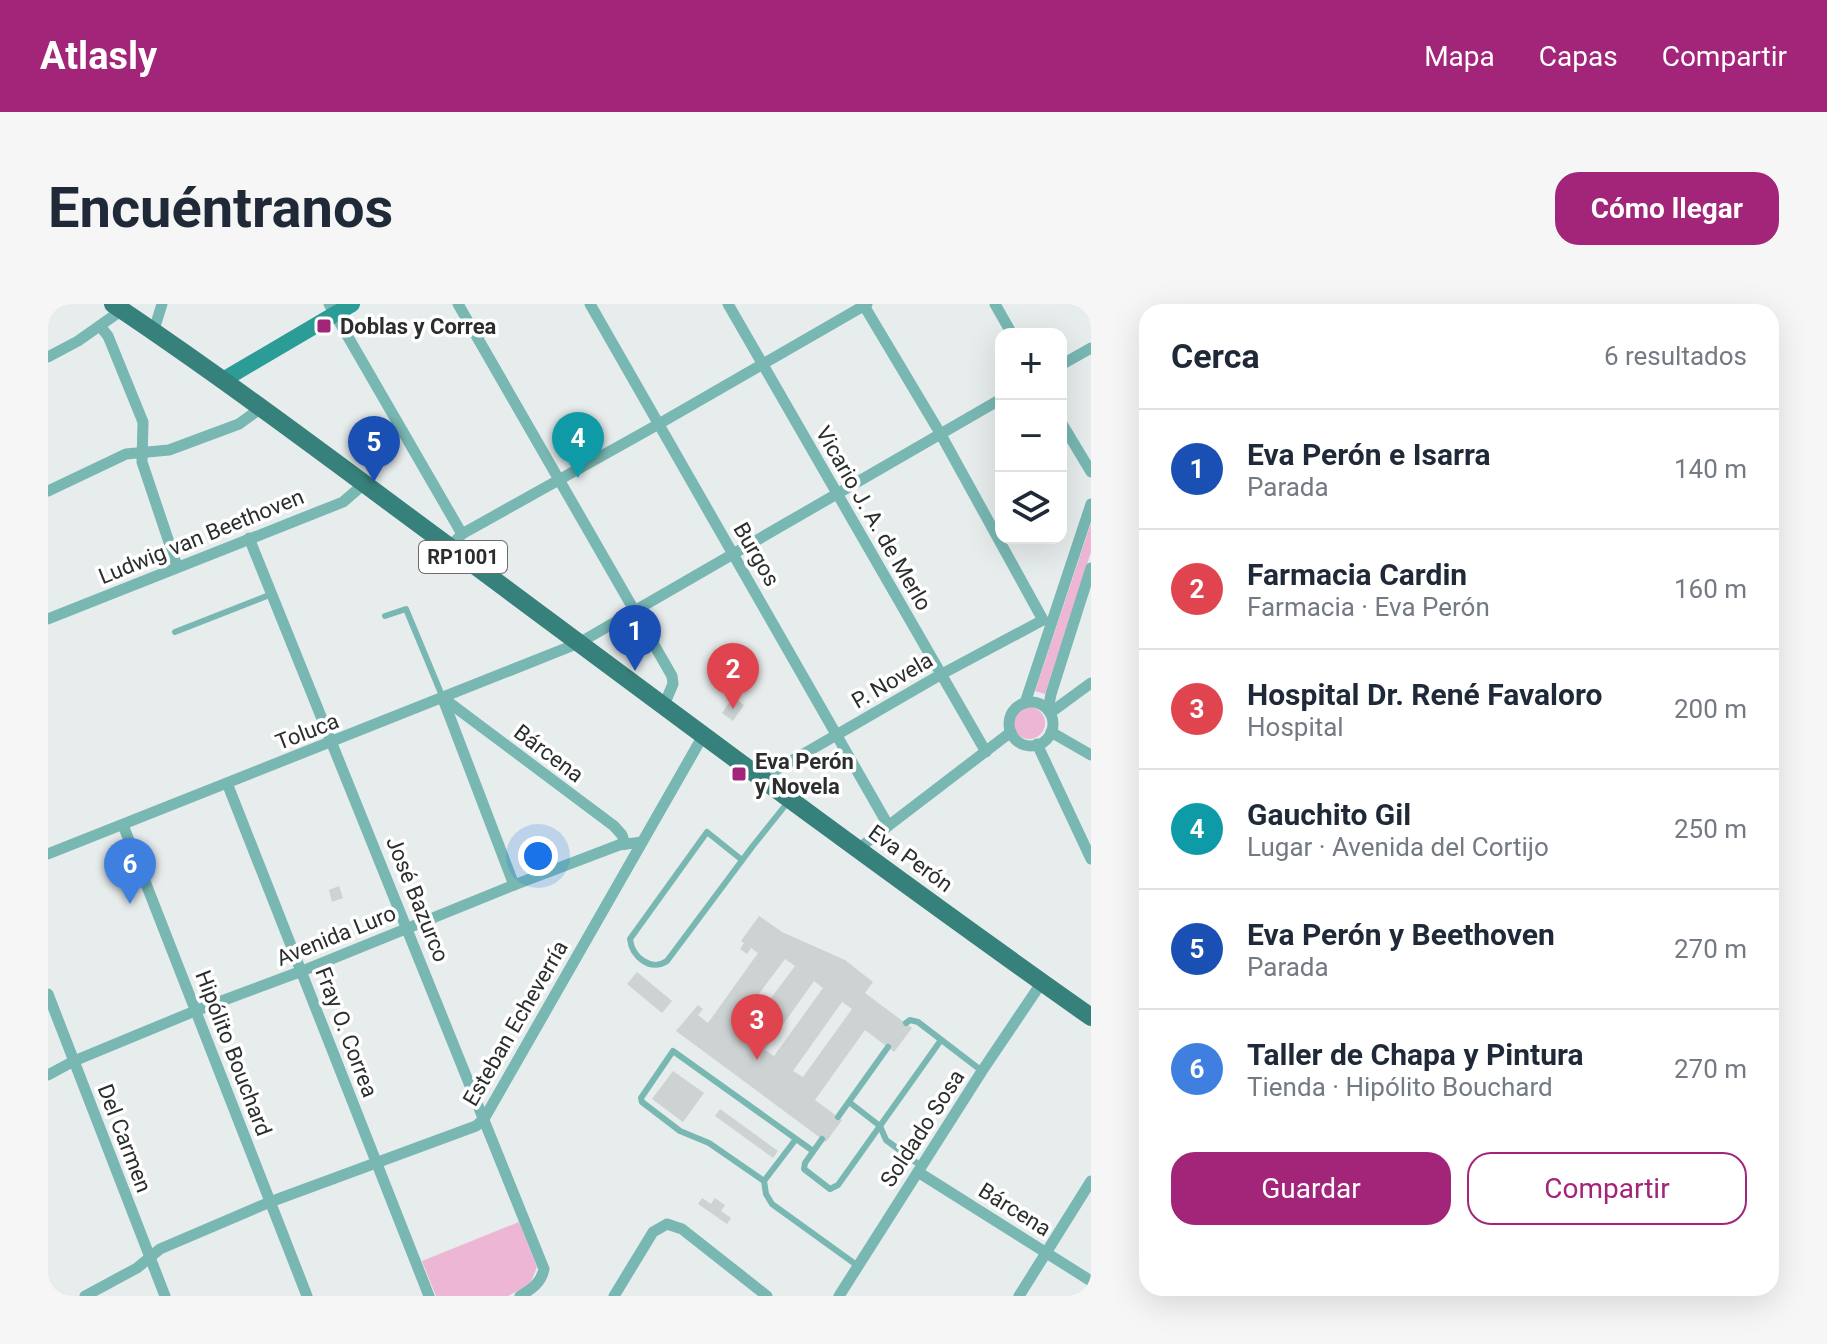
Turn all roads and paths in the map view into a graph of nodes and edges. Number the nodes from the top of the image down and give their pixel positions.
1 (93, 304) edge
2 (162, 304) edge
3 (352, 304) edge
4 (458, 304) edge
5 (590, 304) edge
6 (728, 304) edge
7 (995, 304) edge
8 (865, 305) edge
9 (118, 307) edge
10 (332, 309) edge
11 (100, 326) junction
12 (1009, 328) edge
13 (154, 330) junction
14 (1091, 348) edge
15 (48, 357) edge
16 (1067, 362) edge
17 (762, 363) junction
18 (223, 380) junction
19 (999, 400) edge
20 (261, 408) junction
21 (657, 425) junction
22 (1067, 432) edge
23 (940, 433) junction
24 (142, 453) junction
25 (1091, 472) edge
26 (559, 480) junction
27 (365, 483) junction
28 (48, 491) edge
29 (837, 493) junction
30 (1091, 504) edge
31 (249, 538) junction
32 (456, 541) junction
33 (733, 552) junction
34 (177, 566) junction
35 (1091, 568) edge
36 (272, 594) junction
37 (633, 610) junction
38 (385, 616) dead end
39 (48, 619) edge
40 (1047, 620) junction
41 (175, 632) dead end
42 (579, 643) junction
43 (940, 675) junction
44 (1091, 683) edge
45 (443, 698) junction
46 (1025, 703) junction
47 (664, 705) junction
48 (1049, 712) junction
49 (1011, 732) junction
50 (1051, 732) junction
51 (704, 734) junction
52 (837, 735) junction
53 (333, 743) junction
54 (1037, 744) junction
55 (986, 752) junction
56 (1091, 755) edge
57 (762, 778) junction
58 (227, 783) junction
59 (790, 799) junction
60 (123, 825) junction
61 (888, 825) junction
62 (642, 842) junction
63 (625, 844) junction
64 (858, 849) junction
65 (48, 854) edge
66 (1091, 859) edge
67 (742, 860) junction
68 (514, 885) junction
69 (408, 928) junction
70 (302, 971) junction
71 (1042, 982) junction
72 (48, 994) edge
73 (195, 1011) junction
74 (1091, 1017) edge
75 (906, 1023) dead end
76 (941, 1040) junction
77 (888, 1047) dead end
78 (74, 1061) junction
79 (982, 1071) junction
80 (48, 1075) edge
81 (849, 1102) junction
82 (838, 1117) dead end
83 (484, 1119) junction
84 (880, 1126) junction
85 (796, 1139) junction
86 (822, 1139) dead end
87 (813, 1151) junction
88 (377, 1163) junction
89 (919, 1169) junction
90 (764, 1181) junction
91 (1091, 1181) edge
92 (270, 1202) junction
93 (1047, 1252) junction
94 (149, 1258) junction
95 (858, 1266) junction
96 (1091, 1281) edge
97 (85, 1296) edge
98 (165, 1296) edge
99 (307, 1296) edge
100 (429, 1296) edge
101 (520, 1296) edge
102 (614, 1296) edge
103 (767, 1296) edge
104 (839, 1296) edge
105 (1019, 1296) edge

1 - 9 main road, RP1001
2 - 13 street
3 - 10 street
4 - 26 street
5 - 21 street, Burgos
6 - 17 street, Vicario J. A. de Merlo
7 - 12 street
8 - 17 street
8 - 23 street
9 - 11 street
9 - 13 main road, RP1001
10 - 18 street
10 - 32 street
11 - 15 street
11 - 24 street
13 - 18 main road, RP1001
14 - 16 street
17 - 21 street
17 - 29 street, Vicario J. A. de Merlo
18 - 20 main road, RP1001
19 - 23 street, Toluca
20 - 24 street
20 - 27 main road, RP1001
21 - 26 street
21 - 33 street, Burgos
22 - 25 street
23 - 29 street, Toluca
23 - 40 street
24 - 28 street
24 - 34 street
26 - 32 street
26 - 37 street
27 - 31 street, Ludwig van Beethoven
27 - 32 main road, RP1001
29 - 33 street, Toluca
29 - 43 street, Vicario J. A. de Merlo
30 - 40 street
31 - 34 street, Ludwig van Beethoven
31 - 36 street, José Bazurco
32 - 42 main road, RP1001
33 - 37 street, Toluca
33 - 52 street, Burgos
34 - 39 street, Ludwig van Beethoven
35 - 48 street
36 - 41 lane
36 - 53 street, José Bazurco
37 - 42 street, Toluca
37 - 47 street
38 - 45 lane
40 - 43 street, P. Novela
40 - 46 street
42 - 45 street, Toluca
42 - 47 main road, RP1001
43 - 52 street, P. Novela
43 - 55 street, Vicario J. A. de Merlo
44 - 48 street
45 - 53 street, Toluca
45 - 63 street, Bárcena
45 - 68 street
46 - 48 street
46 - 49 street
47 - 51 main road, RP1001
48 - 50 street
49 - 54 street
49 - 55 street
50 - 54 street
50 - 56 street
51 - 57 main road, Eva Perón / RP1001
51 - 62 street, Esteban Echeverría
52 - 57 street, P. Novela
52 - 61 street, Burgos
53 - 58 street, Toluca
53 - 69 street, José Bazurco
54 - 66 street
55 - 61 street
57 - 59 main road, Eva Perón / RP1001
58 - 60 street, Toluca
58 - 70 street, Fray O. Correa
59 - 64 main road, Eva Perón / RP1001
59 - 67 lane
60 - 65 street, Toluca
60 - 73 street, Hipólito Bouchard
61 - 64 street
62 - 63 street, Avenida Luro
62 - 83 street, Esteban Echeverría
63 - 68 street, Avenida Luro
64 - 71 main road, Eva Perón / RP1001
67 - 67 lane
68 - 69 street, Avenida Luro
69 - 70 street, Avenida Luro
69 - 83 street, José Bazurco
70 - 73 street, Avenida Luro
70 - 88 street, Fray O. Correa
71 - 74 main road, Eva Perón / RP1001
71 - 79 street, Soldado Sosa
72 - 78 street, Del Carmen
73 - 78 street, Avenida Luro
73 - 92 street, Hipólito Bouchard
75 - 76 lane
76 - 79 lane
76 - 84 lane
77 - 81 lane
78 - 80 street, Avenida Luro
78 - 94 street, Del Carmen
79 - 89 street, Soldado Sosa
81 - 82 lane
81 - 84 lane
83 - 88 street, Esteban Echeverría
83 - 101 street, José Bazurco
84 - 87 lane
84 - 89 lane
85 - 87 lane
85 - 90 lane
85 - 90 lane
86 - 87 lane
88 - 92 street, Esteban Echeverría
88 - 100 street, Fray O. Correa
89 - 93 street, Bárcena
89 - 95 street, Soldado Sosa
90 - 95 lane
91 - 93 street
92 - 94 street, Esteban Echeverría
92 - 99 street, Hipólito Bouchard
93 - 96 street, Bárcena
93 - 105 street
94 - 97 street, Esteban Echeverría
94 - 98 street, Del Carmen
95 - 104 street, Soldado Sosa
102 - 103 street

